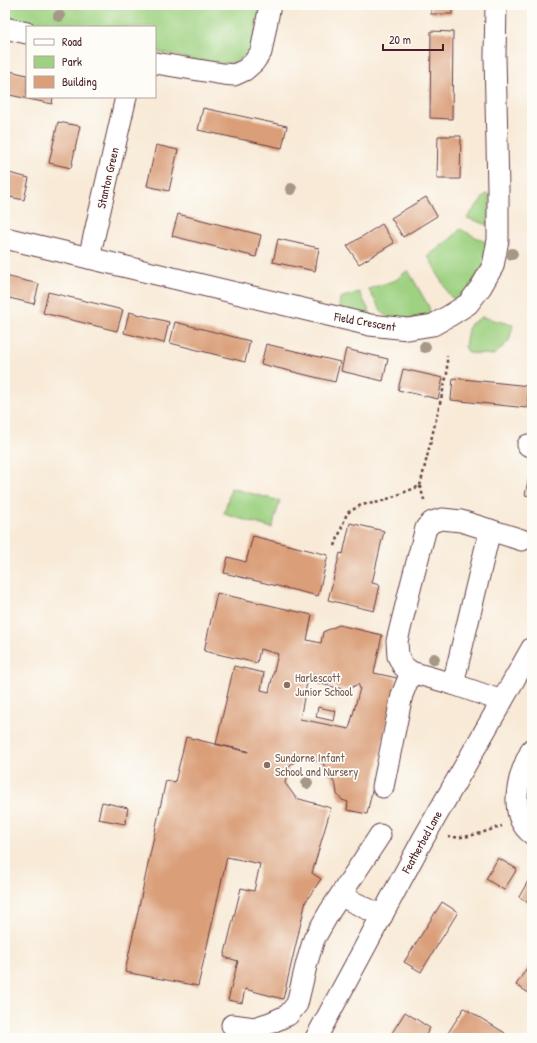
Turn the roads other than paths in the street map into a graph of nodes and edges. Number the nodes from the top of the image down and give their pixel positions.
1 (270, 5) edge
2 (496, 5) edge
3 (5, 28) edge
4 (26, 33) edge
5 (156, 63) edge
6 (126, 98) edge
7 (5, 238) edge
8 (89, 258) junction
9 (490, 530) junction
10 (522, 540) dead end
11 (532, 648) edge
12 (411, 672) junction
13 (453, 684) junction
14 (502, 701) junction
15 (532, 749) edge
16 (383, 788) dead end
17 (526, 827) edge
18 (380, 835) dead end
19 (341, 896) junction
20 (382, 916) junction
21 (297, 1004) junction
22 (232, 1025) dead end
23 (321, 1032) edge

1 - 5 street
2 - 8 street, Field Crescent
3 - 4 street
6 - 8 street, Stanton Green
7 - 8 street, Field Crescent
9 - 10 street
9 - 12 street
9 - 13 street
11 - 14 street, Featherbed Lane
12 - 13 street
12 - 16 street
13 - 14 street
14 - 20 street, Featherbed Lane
15 - 17 street
18 - 19 street
19 - 20 street
19 - 21 street
20 - 23 street, Featherbed Lane
21 - 22 street
21 - 23 street

